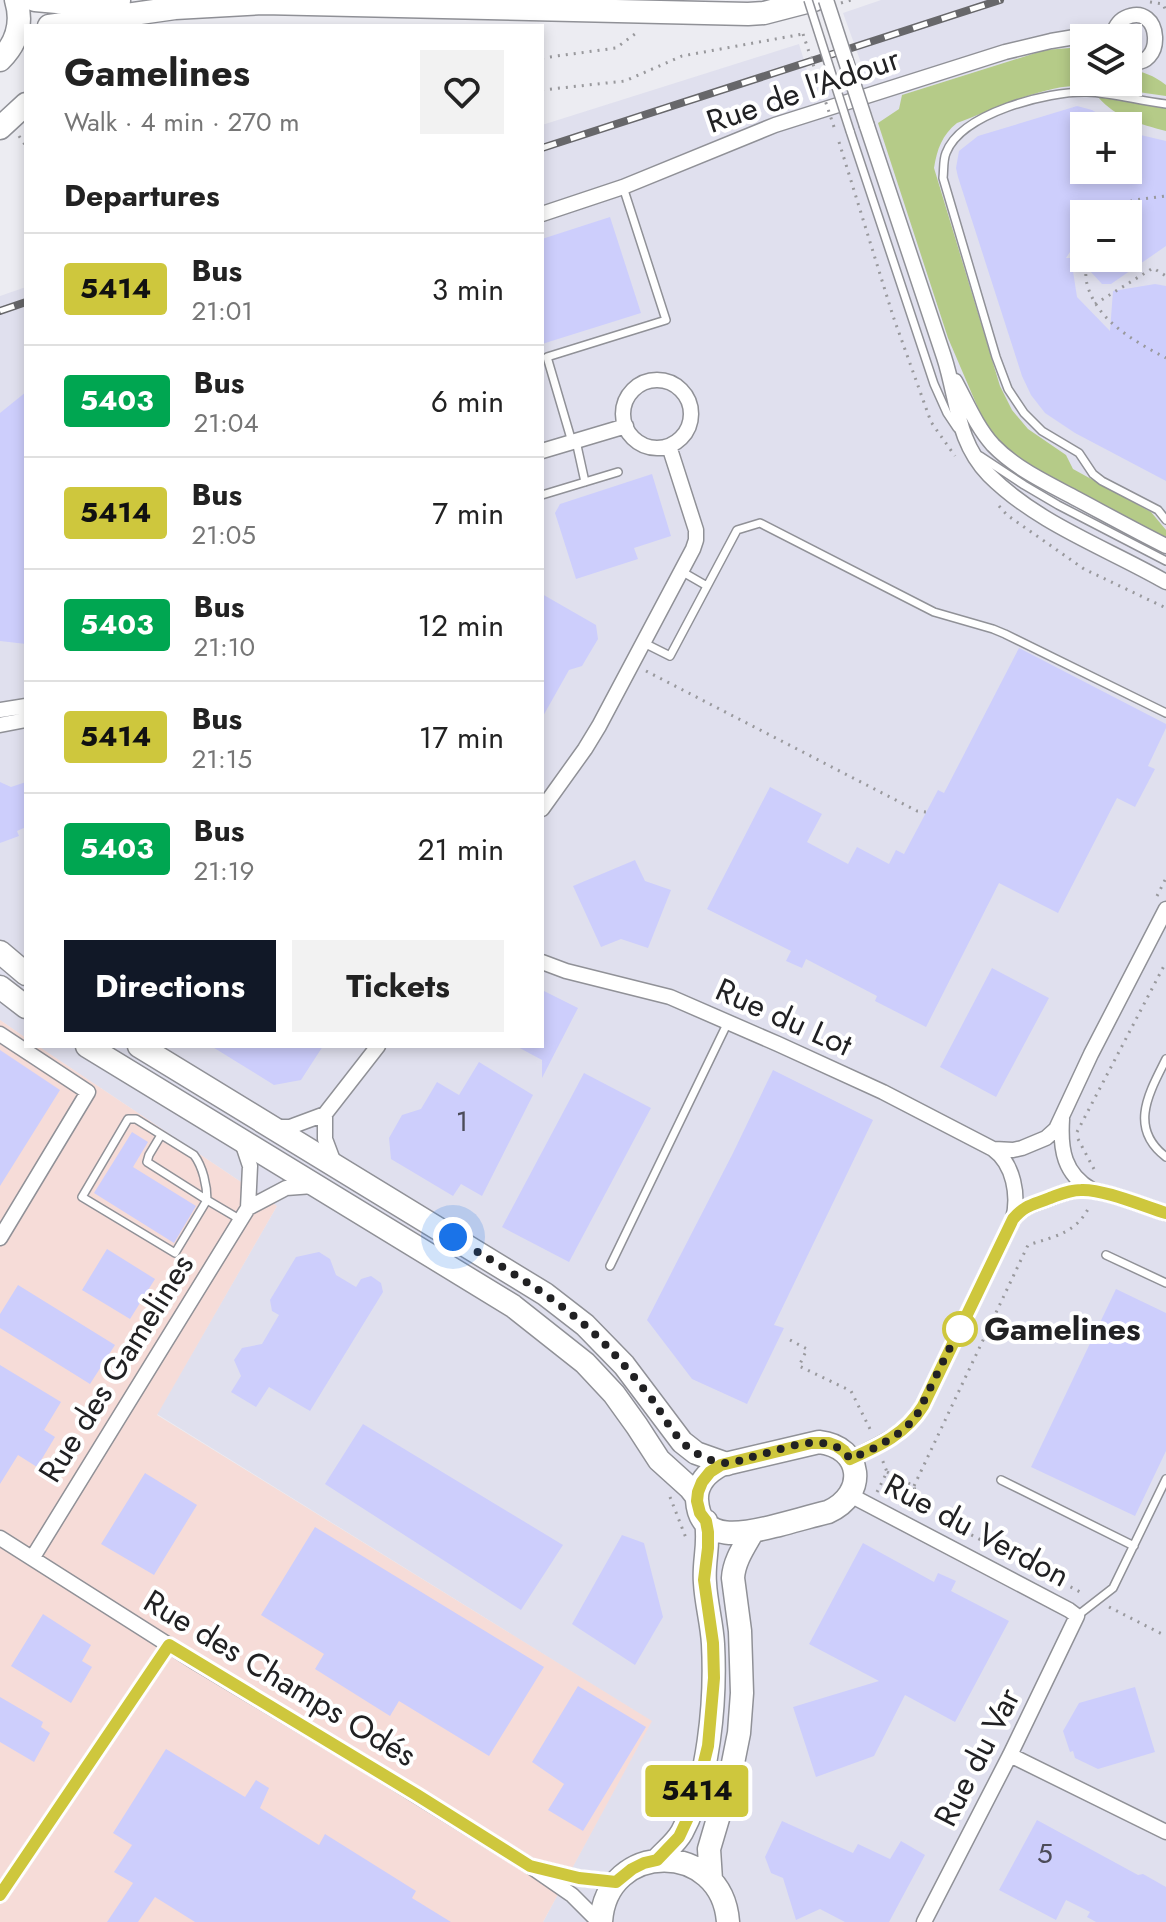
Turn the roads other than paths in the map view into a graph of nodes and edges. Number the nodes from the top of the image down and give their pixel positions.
1 (16, 0) edge
2 (35, 0) edge
3 (129, 0) edge
4 (808, 0) edge
5 (814, 0) edge
6 (826, 0) edge
7 (175, 8) junction
8 (63, 24) edge
9 (133, 24) edge
10 (1117, 24) edge
11 (1162, 24) edge
12 (1070, 38) edge
13 (12, 49) edge
14 (1142, 62) edge
15 (1166, 104) edge
16 (24, 106) edge
17 (0, 128) edge
18 (623, 187) junction
19 (544, 213) edge
20 (945, 361) junction
21 (626, 426) junction
22 (965, 439) junction
23 (574, 441) junction
24 (669, 446) junction
25 (544, 450) edge
26 (618, 472) dead end
27 (585, 482) junction
28 (544, 494) edge
29 (1166, 520) edge
30 (1166, 546) edge
31 (1166, 561) edge
32 (681, 571) junction
33 (1166, 582) edge
34 (707, 586) junction
35 (643, 643) junction
36 (24, 706) edge
37 (0, 710) edge
38 (1166, 713) edge
39 (24, 720) edge
40 (0, 725) edge
41 (544, 806) edge
42 (1166, 909) edge
43 (0, 952) edge
44 (544, 963) edge
45 (24, 972) edge
46 (0, 987) edge
47 (24, 1005) edge
48 (728, 1022) junction
49 (0, 1034) edge
50 (90, 1048) edge
51 (142, 1048) edge
52 (376, 1048) edge
53 (1166, 1059) edge
54 (325, 1114) junction
55 (1062, 1119) junction
56 (270, 1127) junction
57 (161, 1135) junction
58 (241, 1139) junction
59 (1028, 1145) junction
60 (993, 1149) junction
61 (1166, 1157) edge
62 (1066, 1161) junction
63 (336, 1167) junction
64 (1010, 1171) junction
65 (316, 1186) junction
66 (1015, 1187) junction
67 (1094, 1191) junction
68 (1057, 1194) junction
69 (207, 1200) junction
70 (1041, 1200) junction
71 (1166, 1213) edge
72 (244, 1214) junction
73 (1013, 1219) junction
74 (0, 1238) edge
75 (1106, 1255) dead end
76 (610, 1266) dead end
77 (1166, 1283) edge
78 (850, 1459) junction
79 (727, 1464) junction
80 (1166, 1479) edge
81 (1001, 1480) dead end
82 (697, 1497) junction
83 (860, 1500) junction
84 (706, 1521) junction
85 (753, 1531) junction
86 (0, 1538) edge
87 (1134, 1546) junction
88 (33, 1557) junction
89 (1077, 1616) junction
90 (169, 1645) junction
91 (1010, 1755) junction
92 (1166, 1832) edge
93 (657, 1860) junction
94 (530, 1866) junction
95 (711, 1880) junction
96 (616, 1882) junction
97 (0, 1895) edge
98 (600, 1922) edge
99 (728, 1922) edge
100 (924, 1922) edge

1 - 13 main road
2 - 3 main road
4 - 22 lane, bridge
5 - 7 main road
6 - 20 street, bridge
7 - 8 main road
7 - 9 main road
10 - 11 street
11 - 14 street
12 - 18 street, Rue de l'Adour
15 - 29 lane
16 - 17 main road
18 - 19 street, Rue de l'Adour
18 - 23 lane
20 - 22 street
20 - 30 street
21 - 23 street
21 - 24 street
21 - 24 street
22 - 31 lane
22 - 33 street
23 - 25 street
23 - 27 lane
24 - 32 street
26 - 27 lane
27 - 28 lane
32 - 34 lane
32 - 35 street
34 - 35 lane
34 - 38 lane
35 - 41 street
36 - 37 street
39 - 40 street
42 - 55 street
43 - 45 main road
44 - 48 street, Rue du Lot
46 - 47 main road
48 - 60 street, Rue du Lot
48 - 76 lane
49 - 74 street
50 - 58 main road
51 - 56 main road
52 - 54 street
53 - 61 lane
54 - 56 street
54 - 63 street
55 - 59 street
55 - 62 street
56 - 63 main road
57 - 69 lane
57 - 69 lane
57 - 69 lane
58 - 65 main road
58 - 72 street, Rue des Gamelines
59 - 60 street
59 - 62 street
59 - 64 street
60 - 64 street
62 - 67 street
62 - 68 street
63 - 79 main road
64 - 66 street
65 - 72 street
65 - 82 main road
66 - 70 street
66 - 73 street
67 - 68 street
67 - 71 street
68 - 70 street
69 - 72 lane
70 - 73 street
72 - 88 street, Rue des Gamelines
73 - 78 street, Rue du Verdon
75 - 77 lane
78 - 79 main road
78 - 83 main road
79 - 82 main road
80 - 87 lane
81 - 87 lane
82 - 84 main road
83 - 85 main road
83 - 89 street, Rue du Verdon
84 - 85 main road
84 - 93 main road
85 - 95 main road
86 - 88 street, Rue des Champs Odés
87 - 89 lane
88 - 90 street, Rue des Champs Odés
89 - 91 street, Rue du Var
90 - 94 street, Rue des Champs Odés
90 - 97 street
91 - 92 street
91 - 100 street, Rue du Var
93 - 95 main road
93 - 96 main road
94 - 96 street, Rue des Champs Odés
94 - 98 street, Rue des Champs Odés
95 - 99 main road
96 - 98 main road

